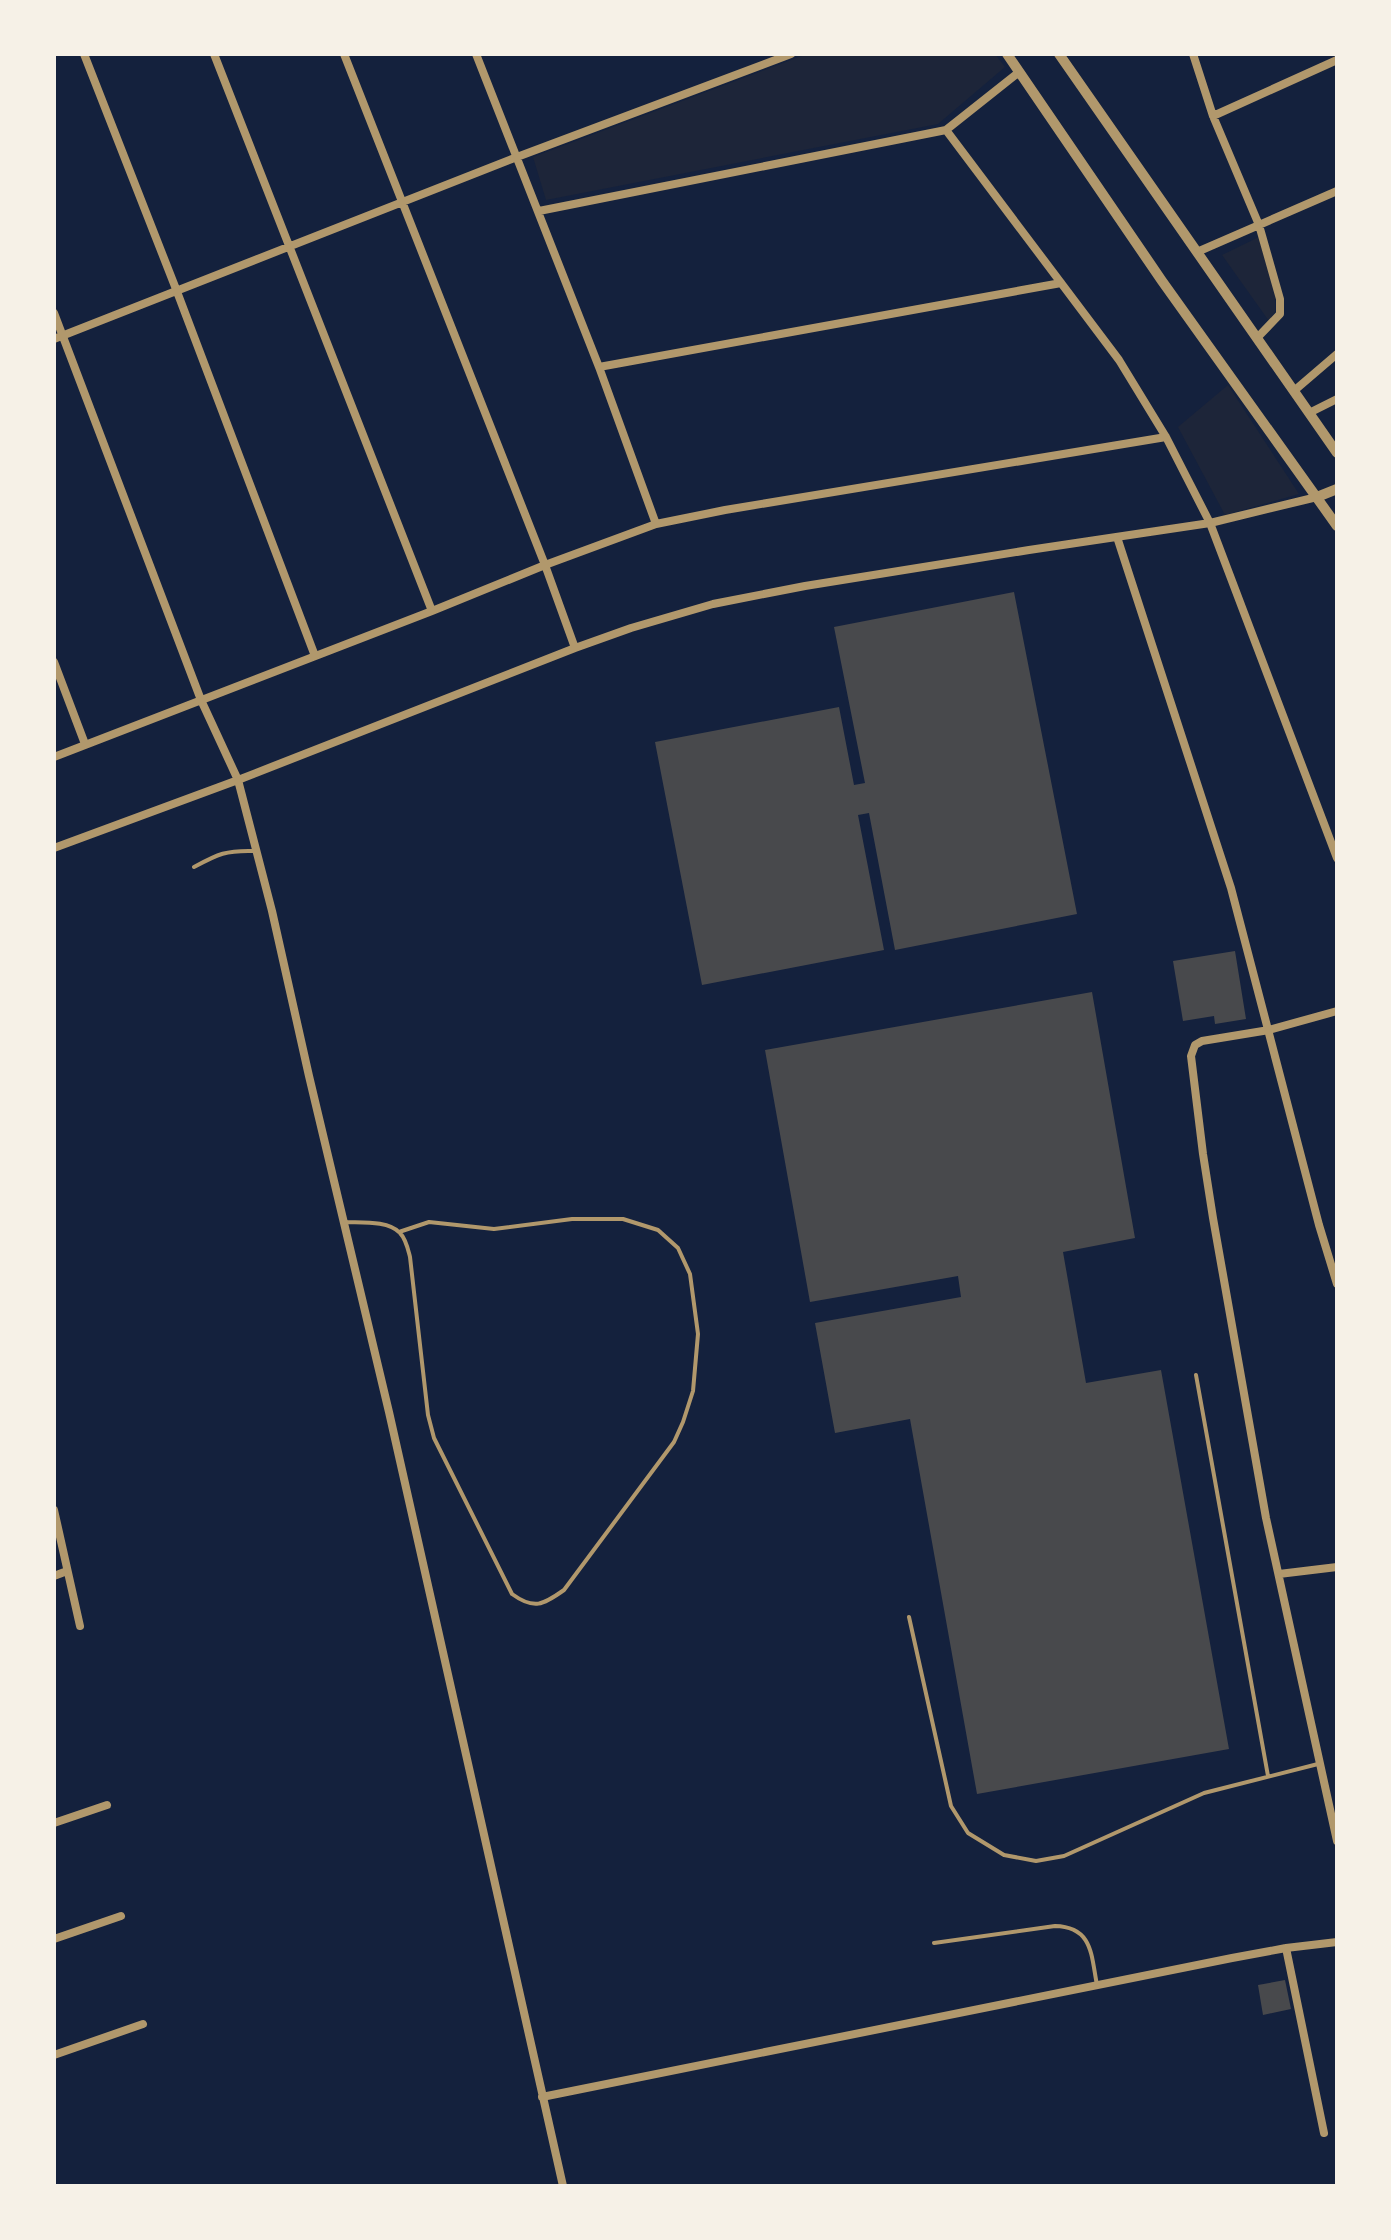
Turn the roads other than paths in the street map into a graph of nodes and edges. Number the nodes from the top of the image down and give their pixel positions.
1 (84, 54) edge
2 (214, 54) edge
3 (344, 54) edge
4 (476, 54) edge
5 (791, 54) edge
6 (1007, 54) edge
7 (1059, 54) edge
8 (1193, 54) edge
9 (1337, 60) edge
10 (1018, 73) junction
11 (1213, 116) junction
12 (946, 130) junction
13 (517, 157) junction
14 (1337, 191) edge
15 (402, 203) junction
16 (539, 211) junction
17 (1259, 225) junction
18 (288, 246) junction
19 (1197, 252) junction
20 (1061, 283) junction
21 (176, 289) junction
22 (54, 313) edge
23 (58, 337) edge
24 (1257, 338) junction
25 (1337, 354) edge
26 (599, 367) junction
27 (1295, 390) junction
28 (1337, 399) edge
29 (1309, 413) junction
30 (1166, 437) junction
31 (1337, 453) edge
32 (1337, 489) edge
33 (1317, 497) junction
34 (1210, 523) junction
35 (656, 524) junction
36 (1337, 526) edge
37 (1117, 537) junction
38 (545, 565) junction
39 (432, 611) junction
40 (575, 648) junction
41 (315, 656) junction
42 (54, 662) edge
43 (201, 700) junction
44 (85, 744) junction
45 (54, 757) edge
46 (238, 780) junction
47 (54, 848) edge
48 (257, 852) junction
49 (1337, 858) edge
50 (194, 867) dead end
51 (1337, 1011) edge
52 (1269, 1030) junction
53 (344, 1222) junction
54 (399, 1232) junction
55 (1337, 1284) edge
56 (1196, 1375) dead end
57 (54, 1510) edge
58 (1337, 1567) edge
59 (67, 1571) junction
60 (1279, 1574) junction
61 (54, 1576) edge
62 (909, 1617) dead end
63 (80, 1626) dead end
64 (1320, 1763) junction
65 (1268, 1776) junction
66 (107, 1805) dead end
67 (54, 1823) edge
68 (1337, 1841) edge
69 (121, 1916) dead end
70 (54, 1939) edge
71 (1337, 1942) edge
72 (934, 1943) dead end
73 (1286, 1948) junction
74 (1097, 1985) junction
75 (143, 2024) dead end
76 (54, 2055) edge
77 (542, 2097) junction
78 (1324, 2133) dead end
79 (563, 2186) edge

1 - 21 street
2 - 18 street
3 - 15 street
4 - 13 street
5 - 13 street
6 - 10 street
7 - 19 street
8 - 11 street
9 - 11 street
10 - 12 street
10 - 33 street
11 - 17 street
12 - 16 street
12 - 20 street
13 - 15 street
13 - 16 street
14 - 17 street
15 - 18 street
15 - 38 street
16 - 26 street
17 - 19 street
17 - 24 street
18 - 21 street
18 - 39 street
19 - 24 street
20 - 26 street
20 - 30 street
21 - 23 street
21 - 41 street
22 - 23 street
23 - 43 street
24 - 27 street
25 - 27 street
26 - 35 street
27 - 29 street
28 - 29 street
29 - 31 street
30 - 34 street
30 - 35 street
32 - 33 street
33 - 34 street
33 - 36 street
34 - 37 street
34 - 49 street
35 - 38 street
37 - 40 street
37 - 52 street
38 - 39 street
38 - 40 street
39 - 41 street
40 - 46 street
41 - 43 street
42 - 44 street
43 - 44 street
43 - 46 street
44 - 45 street
46 - 47 street
46 - 48 street
48 - 50 lane
48 - 53 street
51 - 52 street
52 - 55 street
52 - 60 street
53 - 54 lane
53 - 77 street
54 - 54 lane
56 - 65 lane
57 - 59 street
58 - 60 street
59 - 61 street
59 - 63 street
60 - 64 street
62 - 65 lane
64 - 65 lane
64 - 68 street
66 - 67 street
69 - 70 street
71 - 73 street
72 - 74 lane
73 - 74 street
73 - 78 street
74 - 77 street
75 - 76 street
77 - 79 street

